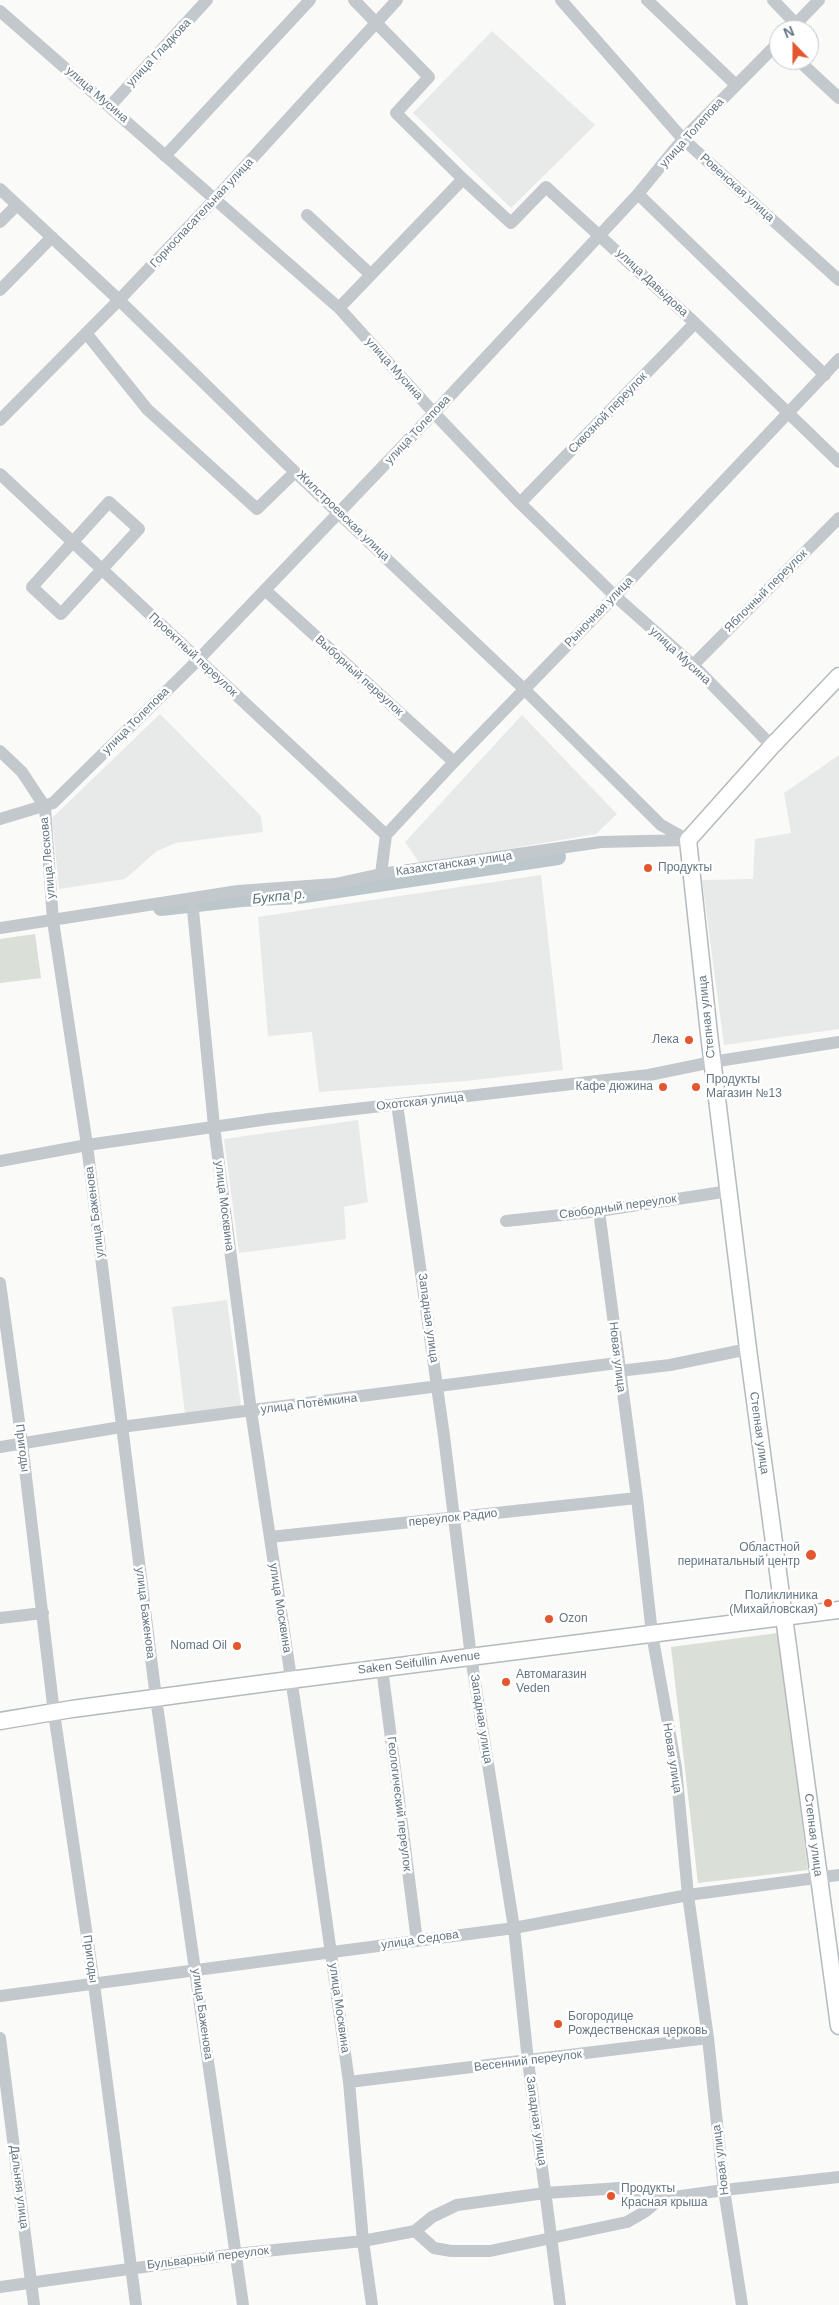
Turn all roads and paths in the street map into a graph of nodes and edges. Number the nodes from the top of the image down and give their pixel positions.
1 (208, 0) edge
2 (310, 0) edge
3 (354, 0) edge
4 (397, 0) edge
5 (561, 0) edge
6 (647, 0) edge
7 (773, 0) edge
8 (819, 0) edge
9 (0, 11) edge
10 (788, 20) edge
11 (800, 20) edge
12 (377, 22) junction
13 (769, 52) edge
14 (809, 70) edge
15 (736, 85) junction
16 (839, 98) edge
17 (110, 106) junction
18 (684, 139) junction
19 (166, 156) junction
20 (463, 179) junction
21 (0, 189) edge
22 (638, 194) junction
23 (216, 198) junction
24 (17, 205) junction
25 (308, 215) dead end
26 (0, 222) edge
27 (599, 234) junction
28 (52, 236) junction
29 (370, 274) junction
30 (839, 280) edge
31 (0, 290) edge
32 (119, 300) junction
33 (339, 308) junction
34 (695, 323) junction
35 (86, 334) junction
36 (839, 359) edge
37 (825, 375) junction
38 (434, 414) junction
39 (788, 414) junction
40 (0, 420) edge
41 (839, 462) edge
42 (296, 472) junction
43 (0, 474) edge
44 (520, 503) junction
45 (339, 513) junction
46 (839, 518) edge
47 (71, 542) junction
48 (101, 570) junction
49 (265, 590) junction
50 (615, 596) junction
51 (198, 660) junction
52 (693, 665) junction
53 (839, 676) edge
54 (524, 689) junction
55 (772, 746) junction
56 (0, 751) edge
57 (454, 762) junction
58 (45, 807) junction
59 (0, 819) edge
60 (386, 835) junction
61 (688, 840) junction
62 (381, 874) junction
63 (192, 910) dead end
64 (53, 921) junction
65 (0, 928) edge
66 (839, 1042) edge
67 (712, 1062) junction
68 (398, 1104) junction
69 (214, 1126) junction
70 (87, 1145) junction
71 (0, 1161) edge
72 (729, 1191) junction
73 (599, 1211) junction
74 (506, 1221) dead end
75 (0, 1283) edge
76 (748, 1349) junction
77 (618, 1367) junction
78 (438, 1388) junction
79 (251, 1411) junction
80 (121, 1428) junction
81 (22, 1443) junction
82 (0, 1447) edge
83 (637, 1498) junction
84 (455, 1518) junction
85 (270, 1537) junction
86 (839, 1610) edge
87 (43, 1613) junction
88 (785, 1617) junction
89 (0, 1618) edge
90 (652, 1634) junction
91 (471, 1657) junction
92 (382, 1668) junction
93 (292, 1680) junction
94 (156, 1698) junction
95 (54, 1713) junction
96 (0, 1722) edge
97 (839, 1875) edge
98 (818, 1877) junction
99 (688, 1895) junction
100 (514, 1928) junction
101 (417, 1941) junction
102 (331, 1952) junction
103 (195, 1970) junction
104 (94, 1984) junction
105 (0, 1996) edge
106 (839, 2026) edge
107 (0, 2038) edge
108 (708, 2038) junction
109 (528, 2061) junction
110 (349, 2082) junction
111 (839, 2177) edge
112 (724, 2190) junction
113 (545, 2193) junction
114 (660, 2199) junction
115 (415, 2231) junction
116 (551, 2238) junction
117 (363, 2241) junction
118 (236, 2254) junction
119 (131, 2268) junction
120 (31, 2283) junction
121 (0, 2287) edge
122 (34, 2305) edge
123 (136, 2305) edge
124 (243, 2305) edge
125 (372, 2305) edge
126 (560, 2305) edge
127 (742, 2305) edge

1 - 17 street, улица Гладкова
2 - 19 street
3 - 12 street, улица Давыдова
4 - 12 street, Горноспасательная улица
5 - 18 street, Ровенская улица
6 - 15 street
7 - 10 street
8 - 11 street
9 - 17 street, улица Мусина
12 - 20 street, улица Давыдова
12 - 23 street, Горноспасательная улица
13 - 15 street, улица Толепова
14 - 16 street
15 - 18 street, улица Толепова
17 - 19 street, улица Мусина
18 - 22 street, улица Толепова
18 - 30 street, Ровенская улица
19 - 23 street, улица Мусина
20 - 27 street, улица Давыдова
20 - 29 street
21 - 24 street, Жилстроевская улица
22 - 27 street, улица Толепова
22 - 37 street
23 - 32 street, Горноспасательная улица
23 - 33 street, улица Мусина
24 - 26 street
24 - 28 street, Жилстроевская улица
25 - 29 street
27 - 34 street, улица Давыдова
27 - 38 street, улица Толепова
28 - 31 street
28 - 32 street, Жилстроевская улица
29 - 33 street
32 - 35 street, Горноспасательная улица
32 - 42 street, Жилстроевская улица
33 - 38 street, улица Мусина
34 - 39 street, улица Давыдова
34 - 44 street, Сквозной переулок
35 - 40 street, Горноспасательная улица
35 - 42 street
36 - 37 street, Рыночная улица
37 - 39 street, Рыночная улица
38 - 44 street, улица Мусина
38 - 45 street, улица Толепова
39 - 41 street, улица Давыдова
39 - 50 street, Рыночная улица
42 - 45 street, Жилстроевская улица
43 - 47 street, Проектный переулок
44 - 50 street, улица Мусина
45 - 49 street, улица Толепова
45 - 54 street, Жилстроевская улица
46 - 52 street, Яблочный переулок
47 - 48 street, Проектный переулок
47 - 48 street
47 - 48 street
48 - 51 street, Проектный переулок
49 - 51 street, улица Толепова
49 - 57 street, Выборный переулок
50 - 52 street, улица Мусина
50 - 54 street, Рыночная улица
51 - 58 street, улица Толепова
51 - 60 street, Проектный переулок
52 - 55 street, улица Мусина
53 - 55 main road
54 - 57 street, Рыночная улица
54 - 61 street, Жилстроевская улица
55 - 61 main road
56 - 58 street, улица Лескова
57 - 60 street, Рыночная улица
58 - 59 street
58 - 64 street, улица Лескова
60 - 62 street
61 - 62 street, Казахстанская улица
61 - 67 main road, Степная улица
62 - 64 street, Казахстанская улица
63 - 69 street, улица Москвина
64 - 65 street, Казахстанская улица
64 - 70 street, улица Баженова
66 - 67 street, Охотская улица
67 - 68 street, Охотская улица
67 - 72 main road, Степная улица
68 - 69 street, Охотская улица
68 - 78 street, Западная улица
69 - 70 street, Охотская улица
69 - 79 street, улица Москвина
70 - 71 street, Охотская улица
70 - 80 street, улица Баженова
72 - 73 street, Свободный переулок
72 - 76 main road, Степная улица
73 - 74 street, Свободный переулок
73 - 77 street, Новая улица
75 - 81 street, Пригоды
76 - 77 street, улица Потёмкина
76 - 88 main road, Степная улица
77 - 78 street, улица Потёмкина
77 - 83 street, Новая улица
78 - 79 street, улица Потёмкина
78 - 84 street, Западная улица
79 - 80 street, улица Потёмкина
79 - 85 street, улица Москвина
80 - 81 street, улица Потёмкина
80 - 94 street, улица Баженова
81 - 82 street, улица Потёмкина
81 - 87 street, Пригоды
83 - 84 street, переулок Радио
83 - 90 street, Новая улица
84 - 85 street, переулок Радио
84 - 91 street, Западная улица
85 - 93 street, улица Москвина
86 - 88 main road, Saken Seifullin Avenue
87 - 89 street
87 - 95 street, Пригоды
88 - 90 main road, Saken Seifullin Avenue
88 - 98 main road, Степная улица
90 - 91 main road, Saken Seifullin Avenue
90 - 99 street, Новая улица
91 - 92 main road, Saken Seifullin Avenue
91 - 100 street, Западная улица
92 - 93 main road, Saken Seifullin Avenue
92 - 101 street, Геологический переулок
93 - 94 main road, Saken Seifullin Avenue
93 - 102 street, улица Москвина
94 - 95 main road, Saken Seifullin Avenue
94 - 103 street, улица Баженова
95 - 96 main road, Saken Seifullin Avenue
95 - 104 street, Пригоды
97 - 98 street, улица Седова
98 - 99 street, улица Седова
98 - 106 main road, Степная улица
99 - 100 street, улица Седова
99 - 108 street, Новая улица
100 - 101 street, улица Седова
100 - 109 street, Западная улица
101 - 102 street, улица Седова
102 - 103 street, улица Седова
102 - 110 street, улица Москвина
103 - 104 street, улица Седова
103 - 118 street, улица Баженова
104 - 105 street, улица Седова
104 - 119 street, Пригоды
107 - 120 street, Дальняя улица
108 - 109 street, Весенний переулок
108 - 112 street, Новая улица
109 - 110 street, Весенний переулок
109 - 113 street, Западная улица
110 - 117 street, улица Москвина
111 - 112 street, Бульварный переулок
112 - 114 street, Бульварный переулок
112 - 127 street, Новая улица
113 - 114 street, Бульварный переулок
113 - 115 street, Бульварный переулок
113 - 116 street, Западная улица
114 - 116 street, Бульварный переулок
115 - 116 street, Бульварный переулок
115 - 117 street, Бульварный переулок
116 - 126 street, Западная улица
117 - 118 street, Бульварный переулок
117 - 125 street, улица Москвина
118 - 119 street, Бульварный переулок
118 - 124 street, улица Баженова
119 - 120 street, Бульварный переулок
119 - 123 street, Пригоды
120 - 121 street, Бульварный переулок
120 - 122 street, Дальняя улица

